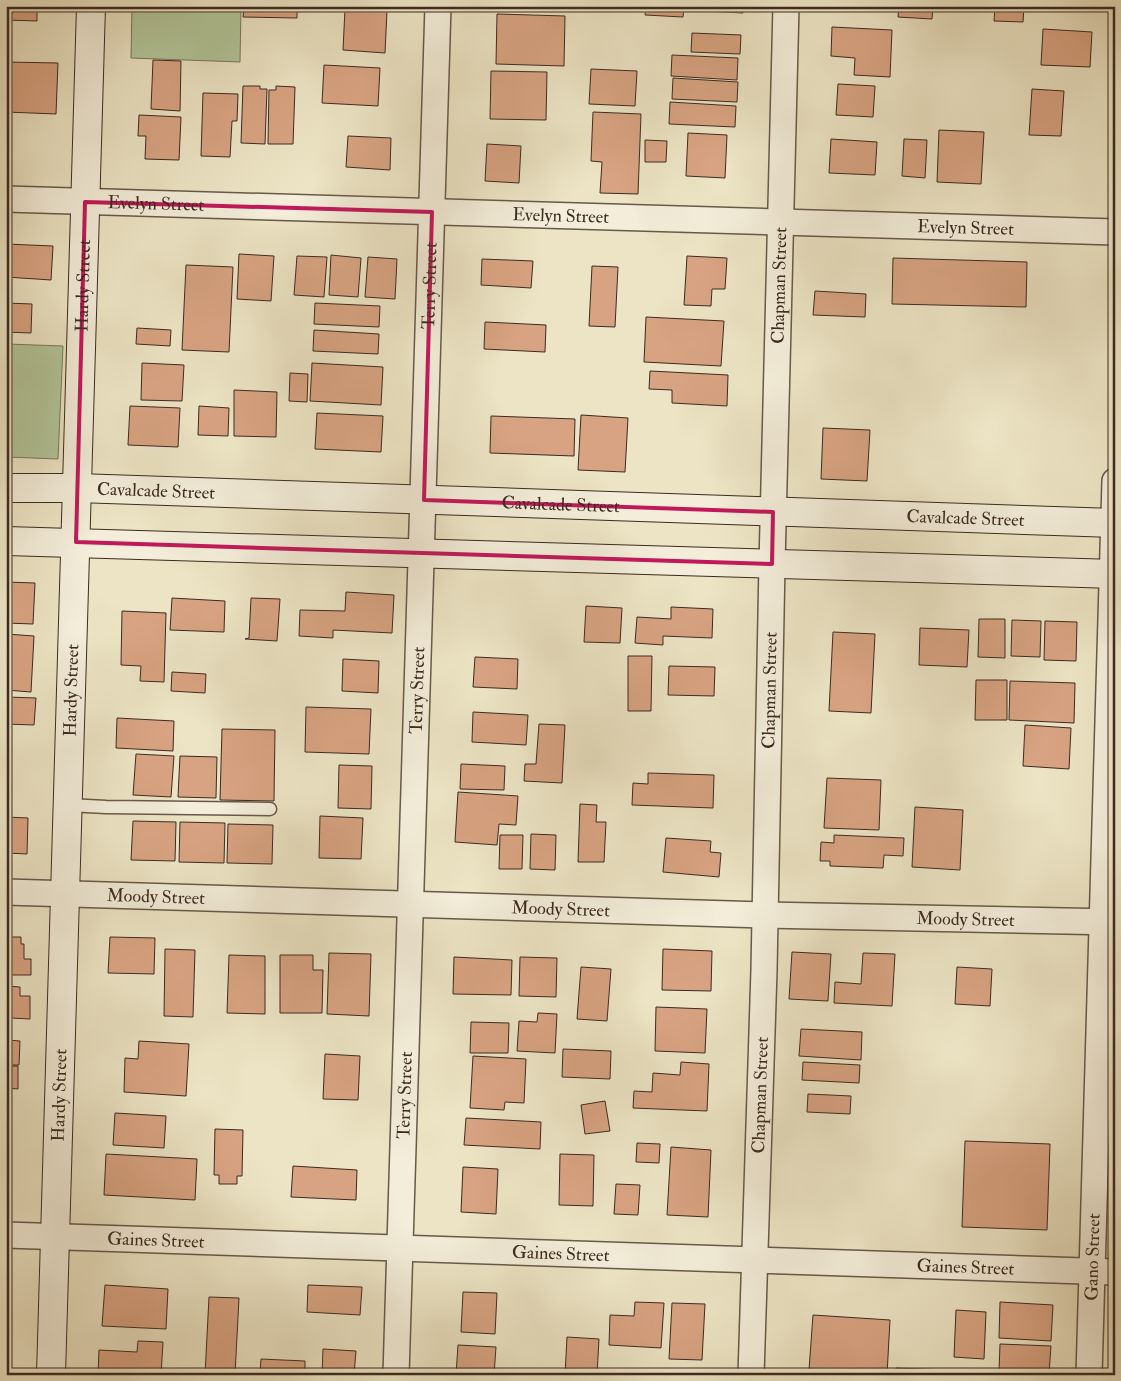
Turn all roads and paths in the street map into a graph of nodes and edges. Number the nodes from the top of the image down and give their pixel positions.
1 (91, 6) edge
2 (438, 6) edge
3 (786, 6) edge
4 (6, 199) edge
5 (85, 202) junction
6 (432, 212) junction
7 (780, 223) junction
8 (1115, 232) edge
9 (1115, 481) edge
10 (6, 488) edge
11 (77, 488) junction
12 (424, 500) junction
13 (773, 512) junction
14 (1114, 523) edge
15 (6, 541) edge
16 (76, 542) junction
17 (422, 553) junction
18 (772, 564) junction
19 (1113, 574) edge
20 (68, 805) junction
21 (270, 810) dead end
22 (6, 892) edge
23 (65, 894) junction
24 (411, 904) junction
25 (764, 915) junction
26 (1108, 922) edge
27 (1105, 1112) edge
28 (6, 1235) edge
29 (56, 1237) junction
30 (399, 1249) junction
31 (755, 1260) junction
32 (1103, 1272) edge
33 (51, 1375) edge
34 (396, 1375) edge
35 (751, 1375) edge
36 (1089, 1375) edge

1 - 5 main road, Hardy Street
2 - 6 street, Terry Street
3 - 7 street, Chapman Street
4 - 5 street, Evelyn Street
5 - 6 street, Evelyn Street
5 - 11 main road, Hardy Street
6 - 7 street, Evelyn Street
6 - 12 street, Terry Street
7 - 8 street, Evelyn Street
7 - 13 street, Chapman Street
9 - 14 street, Gano Street
10 - 11 main road, Cavalcade Street
11 - 12 main road, Cavalcade Street
11 - 16 main road, Hardy Street
12 - 13 main road, Cavalcade Street
12 - 17 street, Terry Street
13 - 14 main road, Cavalcade Street
13 - 18 street, Chapman Street
14 - 19 street, Gano Street
15 - 16 main road
16 - 17 main road
16 - 20 main road, Hardy Street
17 - 18 main road
17 - 24 street, Terry Street
18 - 19 main road
18 - 25 street, Chapman Street
19 - 26 street, Gano Street
20 - 21 lane
20 - 23 main road, Hardy Street
22 - 23 street, Moody Street
23 - 24 street, Moody Street
23 - 29 main road, Hardy Street
24 - 25 street, Moody Street
24 - 30 street, Terry Street
25 - 26 street, Moody Street
25 - 31 street, Chapman Street
26 - 27 street, Gano Street
27 - 32 street, Gano Street
28 - 29 street, Gaines Street
29 - 30 street, Gaines Street
29 - 33 main road, Hardy Street
30 - 31 street, Gaines Street
30 - 34 street, Terry Street
31 - 32 street, Gaines Street
31 - 35 street, Chapman Street
32 - 36 street, Gano Street

